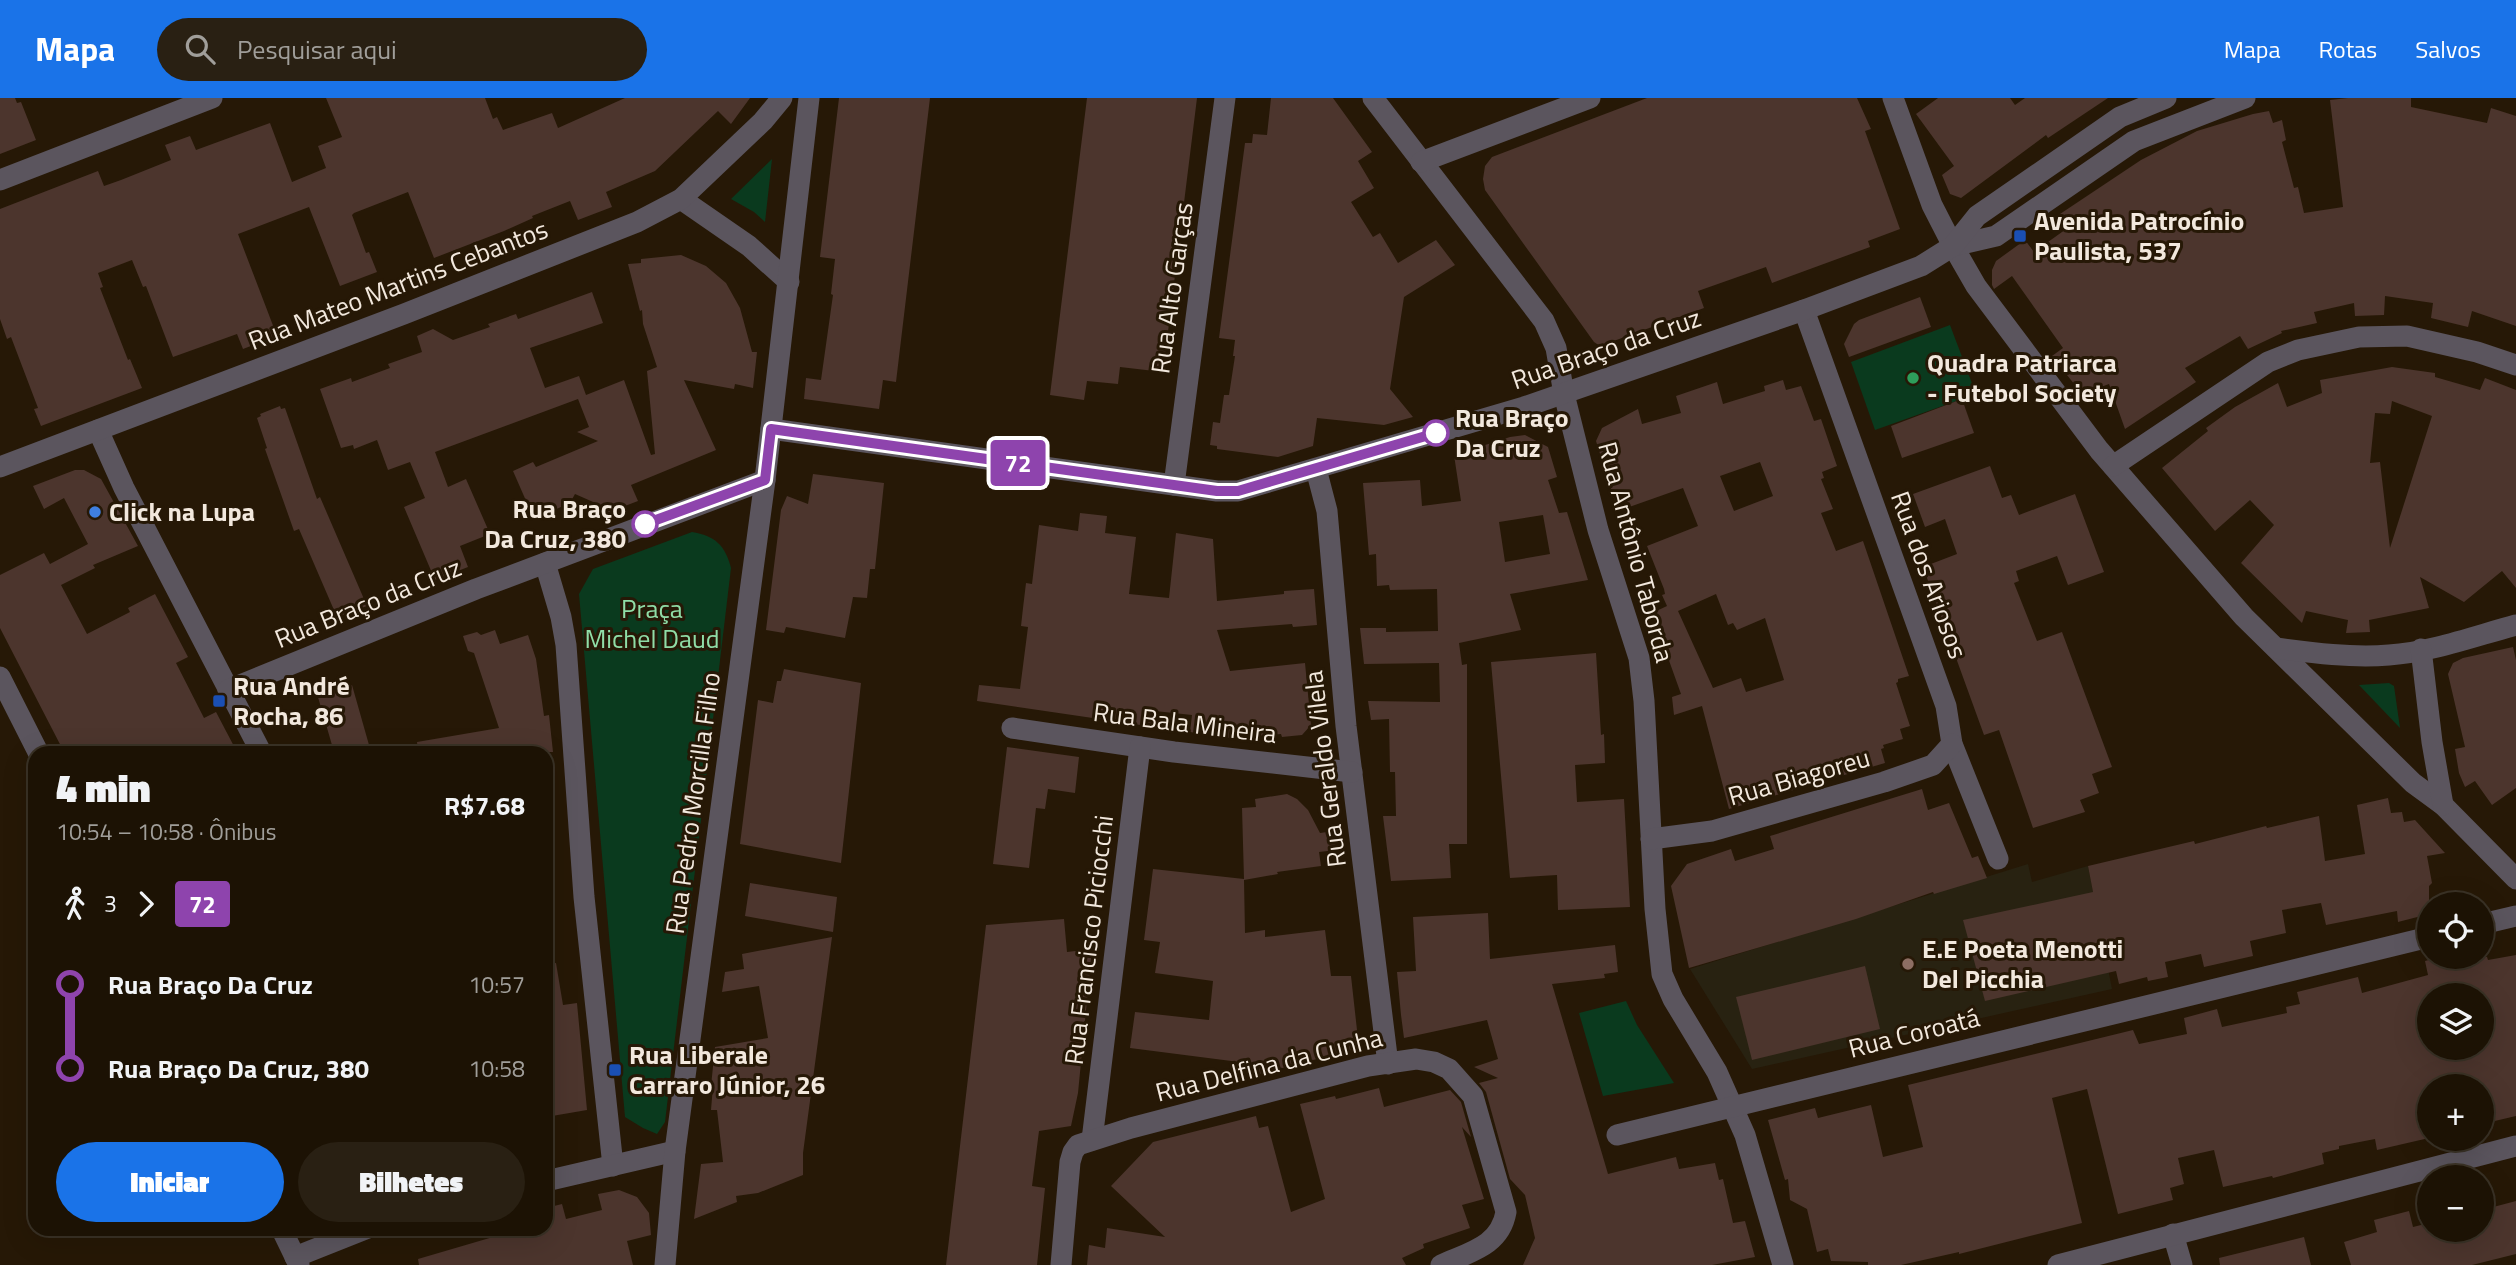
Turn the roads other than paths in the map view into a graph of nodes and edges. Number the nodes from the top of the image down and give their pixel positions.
1 (212, 98) edge
2 (782, 98) edge
3 (808, 98) edge
4 (1225, 98) edge
5 (1373, 98) edge
6 (1590, 98) edge
7 (1893, 98) edge
8 (2166, 98) edge
9 (2245, 98) edge
10 (1422, 162) junction
11 (0, 180) edge
12 (681, 199) junction
13 (1953, 246) junction
14 (789, 282) junction
15 (1804, 310) junction
16 (2516, 365) edge
17 (1564, 394) junction
18 (771, 429) junction
19 (98, 430) junction
20 (2113, 466) junction
21 (0, 467) edge
22 (1316, 469) junction
23 (765, 480) junction
24 (1174, 485) junction
25 (545, 563) junction
26 (2514, 623) edge
27 (2276, 648) junction
28 (2421, 649) junction
29 (0, 677) edge
30 (228, 690) junction
31 (1012, 728) dead end
32 (1952, 744) junction
33 (35, 746) edge
34 (258, 746) edge
35 (1140, 747) junction
36 (1352, 772) junction
37 (2443, 806) junction
38 (1651, 839) junction
39 (1998, 859) dead end
40 (2516, 879) edge
41 (2516, 916) edge
42 (2494, 921) edge
43 (2417, 940) edge
44 (1388, 1063) junction
45 (1732, 1107) junction
46 (1617, 1135) dead end
47 (1085, 1143) junction
48 (2516, 1146) edge
49 (675, 1151) junction
50 (612, 1166) junction
51 (553, 1179) edge
52 (2173, 1234) junction
53 (285, 1236) edge
54 (347, 1236) edge
55 (297, 1261) edge
56 (665, 1265) edge
57 (1060, 1265) edge
58 (1441, 1265) edge
59 (1783, 1265) edge
60 (2058, 1265) edge
61 (2182, 1265) edge

1 - 11 street
2 - 12 street, Rua Mateo Martins Cebantos
3 - 14 street, Rua Pedro Morcilla Filho
4 - 24 street, Rua Alto Garças
5 - 10 street, Rua Antônio Taborda
6 - 10 street
7 - 13 street
8 - 13 street
9 - 13 street
10 - 17 street, Rua Antônio Taborda
12 - 14 street
12 - 19 street, Rua Mateo Martins Cebantos
13 - 15 street, Rua Braço da Cruz
13 - 20 street
14 - 18 street, Rua Pedro Morcilla Filho
15 - 17 street, Rua Braço da Cruz
15 - 32 street, Rua dos Ariosos
16 - 20 street
17 - 22 street, Rua Braço da Cruz
17 - 38 street, Rua Antônio Taborda
18 - 23 street, Rua Pedro Morcilla Filho
18 - 24 street, Rua Braço da Cruz
19 - 21 street, Rua Mateo Martins Cebantos
19 - 30 street
20 - 27 street
22 - 24 street, Rua Braço da Cruz
22 - 36 street, Rua Geraldo Vilela
23 - 25 street, Rua Braço da Cruz
23 - 49 street, Rua Pedro Morcilla Filho
25 - 30 street, Rua Braço da Cruz
25 - 50 street
26 - 28 street
27 - 28 street
27 - 37 street
28 - 37 street
29 - 33 street
30 - 34 street
31 - 35 street, Rua Bala Mineira
32 - 38 street, Rua Biagoreu
32 - 39 street, Rua dos Ariosos
35 - 36 street, Rua Bala Mineira
35 - 47 street, Rua Francisco Piciocchi
36 - 44 street, Rua Geraldo Vilela
37 - 40 street
38 - 45 street, Rua Antônio Taborda
41 - 42 street
43 - 45 street, Rua Coroatá
44 - 47 street, Rua Delfina da Cunha
44 - 58 street, Rua Delfina da Cunha
45 - 46 street, Rua Coroatá
45 - 59 street, Rua Antônio Taborda
47 - 57 street, Rua Francisco Piciocchi
48 - 52 street
49 - 50 street
49 - 56 street, Rua Pedro Morcilla Filho
50 - 51 street
52 - 60 street
52 - 61 street
53 - 55 street
54 - 55 street

